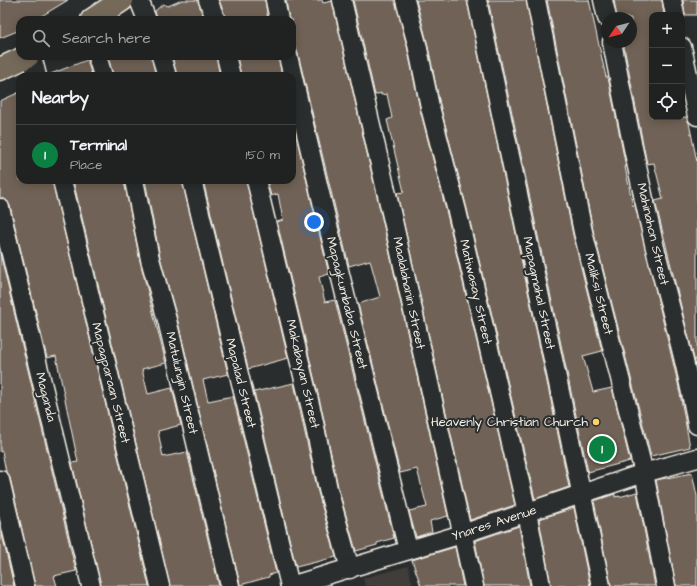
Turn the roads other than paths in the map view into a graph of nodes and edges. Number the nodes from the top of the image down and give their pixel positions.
1 (122, 0) edge
2 (139, 0) edge
3 (208, 0) edge
4 (275, 0) edge
5 (342, 0) edge
6 (405, 0) edge
7 (477, 0) edge
8 (536, 0) edge
9 (604, 0) edge
10 (672, 0) edge
11 (606, 12) edge
12 (674, 12) edge
13 (98, 16) edge
14 (145, 16) edge
15 (214, 16) edge
16 (278, 16) edge
17 (613, 48) edge
18 (682, 48) edge
19 (19, 60) edge
20 (33, 60) edge
21 (98, 60) edge
22 (162, 60) edge
23 (227, 60) edge
24 (289, 60) edge
25 (0, 69) edge
26 (36, 72) edge
27 (102, 72) edge
28 (166, 72) edge
29 (230, 72) edge
30 (292, 72) edge
31 (296, 91) edge
32 (697, 116) edge
33 (63, 184) edge
34 (135, 184) edge
35 (193, 184) edge
36 (257, 184) edge
37 (0, 208) edge
38 (697, 425) edge
39 (697, 458) edge
40 (644, 473) junction
41 (0, 480) edge
42 (581, 494) junction
43 (527, 512) junction
44 (462, 534) junction
45 (408, 550) junction
46 (350, 569) junction
47 (25, 586) edge
48 (91, 586) edge
49 (160, 586) edge
50 (230, 586) edge
51 (290, 586) edge
52 (474, 586) edge
53 (541, 586) edge
54 (601, 586) edge
55 (666, 586) edge

1 - 13 main road
2 - 14 street
3 - 15 street
4 - 16 street
5 - 44 street, Maalalahanin Street
6 - 43 street, Matiwasay Street
7 - 42 street, Mapagmahal Street
8 - 40 street, Maliksi Street
9 - 11 street
10 - 12 street
17 - 38 street, Mahinahon Street
18 - 32 street
19 - 25 main road
20 - 26 street
21 - 27 street
22 - 28 street
23 - 29 street
24 - 30 street, Mapagkumbaba Street
31 - 45 street, Mapagkumbaba Street
33 - 49 street, Mapagparaan Street
34 - 50 street, Matulungin Street
35 - 51 street, Mapalad Street
36 - 46 street, Makabayan Street
37 - 48 street, Maganda
39 - 40 street, Ynares Avenue
40 - 42 street, Ynares Avenue
40 - 55 street, Maliksi Street
41 - 47 street
42 - 43 street, Ynares Avenue
42 - 54 street, Mapagmahal Street
43 - 44 street, Ynares Avenue
43 - 53 street, Matiwasay Street
44 - 45 street, Ynares Avenue
44 - 52 street, Maalalahanin Street
45 - 46 street, Ynares Avenue
46 - 51 street, Ynares Avenue

